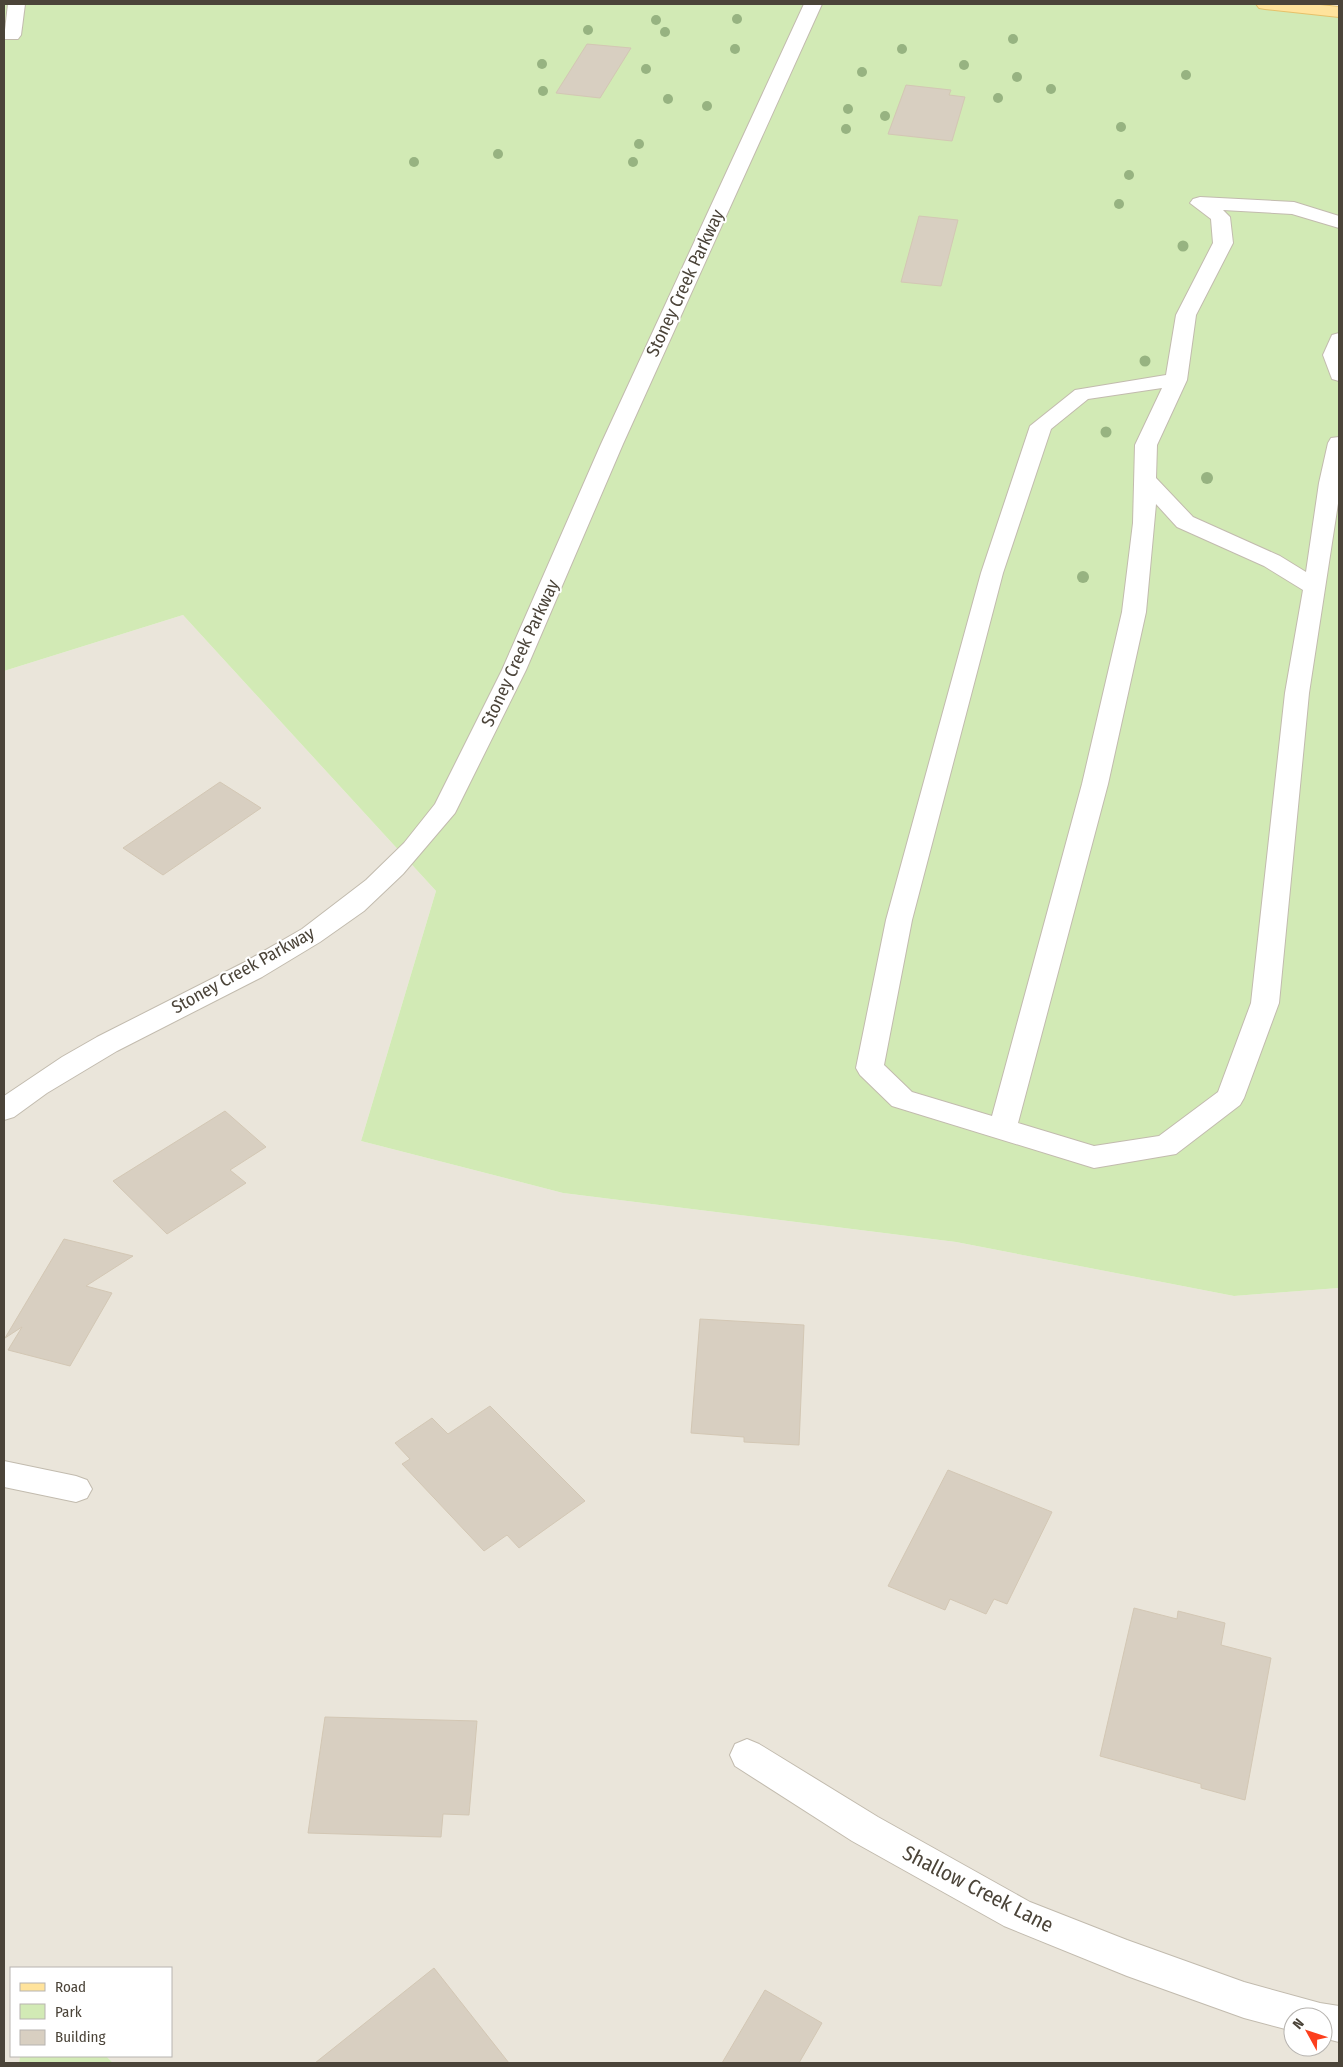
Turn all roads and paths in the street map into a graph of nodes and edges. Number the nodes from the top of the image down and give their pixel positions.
1 (16, 4) edge
2 (813, 4) edge
3 (1265, 4) edge
4 (1339, 12) edge
5 (4, 34) edge
6 (1339, 222) edge
7 (1339, 339) edge
8 (1339, 375) edge
9 (1176, 380) junction
10 (1339, 443) edge
11 (1145, 479) junction
12 (1315, 588) junction
13 (4, 1110) edge
14 (1002, 1130) junction
15 (4, 1474) edge
16 (76, 1488) dead end
17 (747, 1755) dead end
18 (1283, 2010) edge

1 - 5 street
2 - 13 street, Stoney Creek Parkway
3 - 4 main road
6 - 9 street
7 - 8 street
9 - 11 street
9 - 14 street
10 - 12 street
11 - 12 street
11 - 14 street
12 - 14 street
15 - 16 street
17 - 18 street, Shallow Creek Lane

